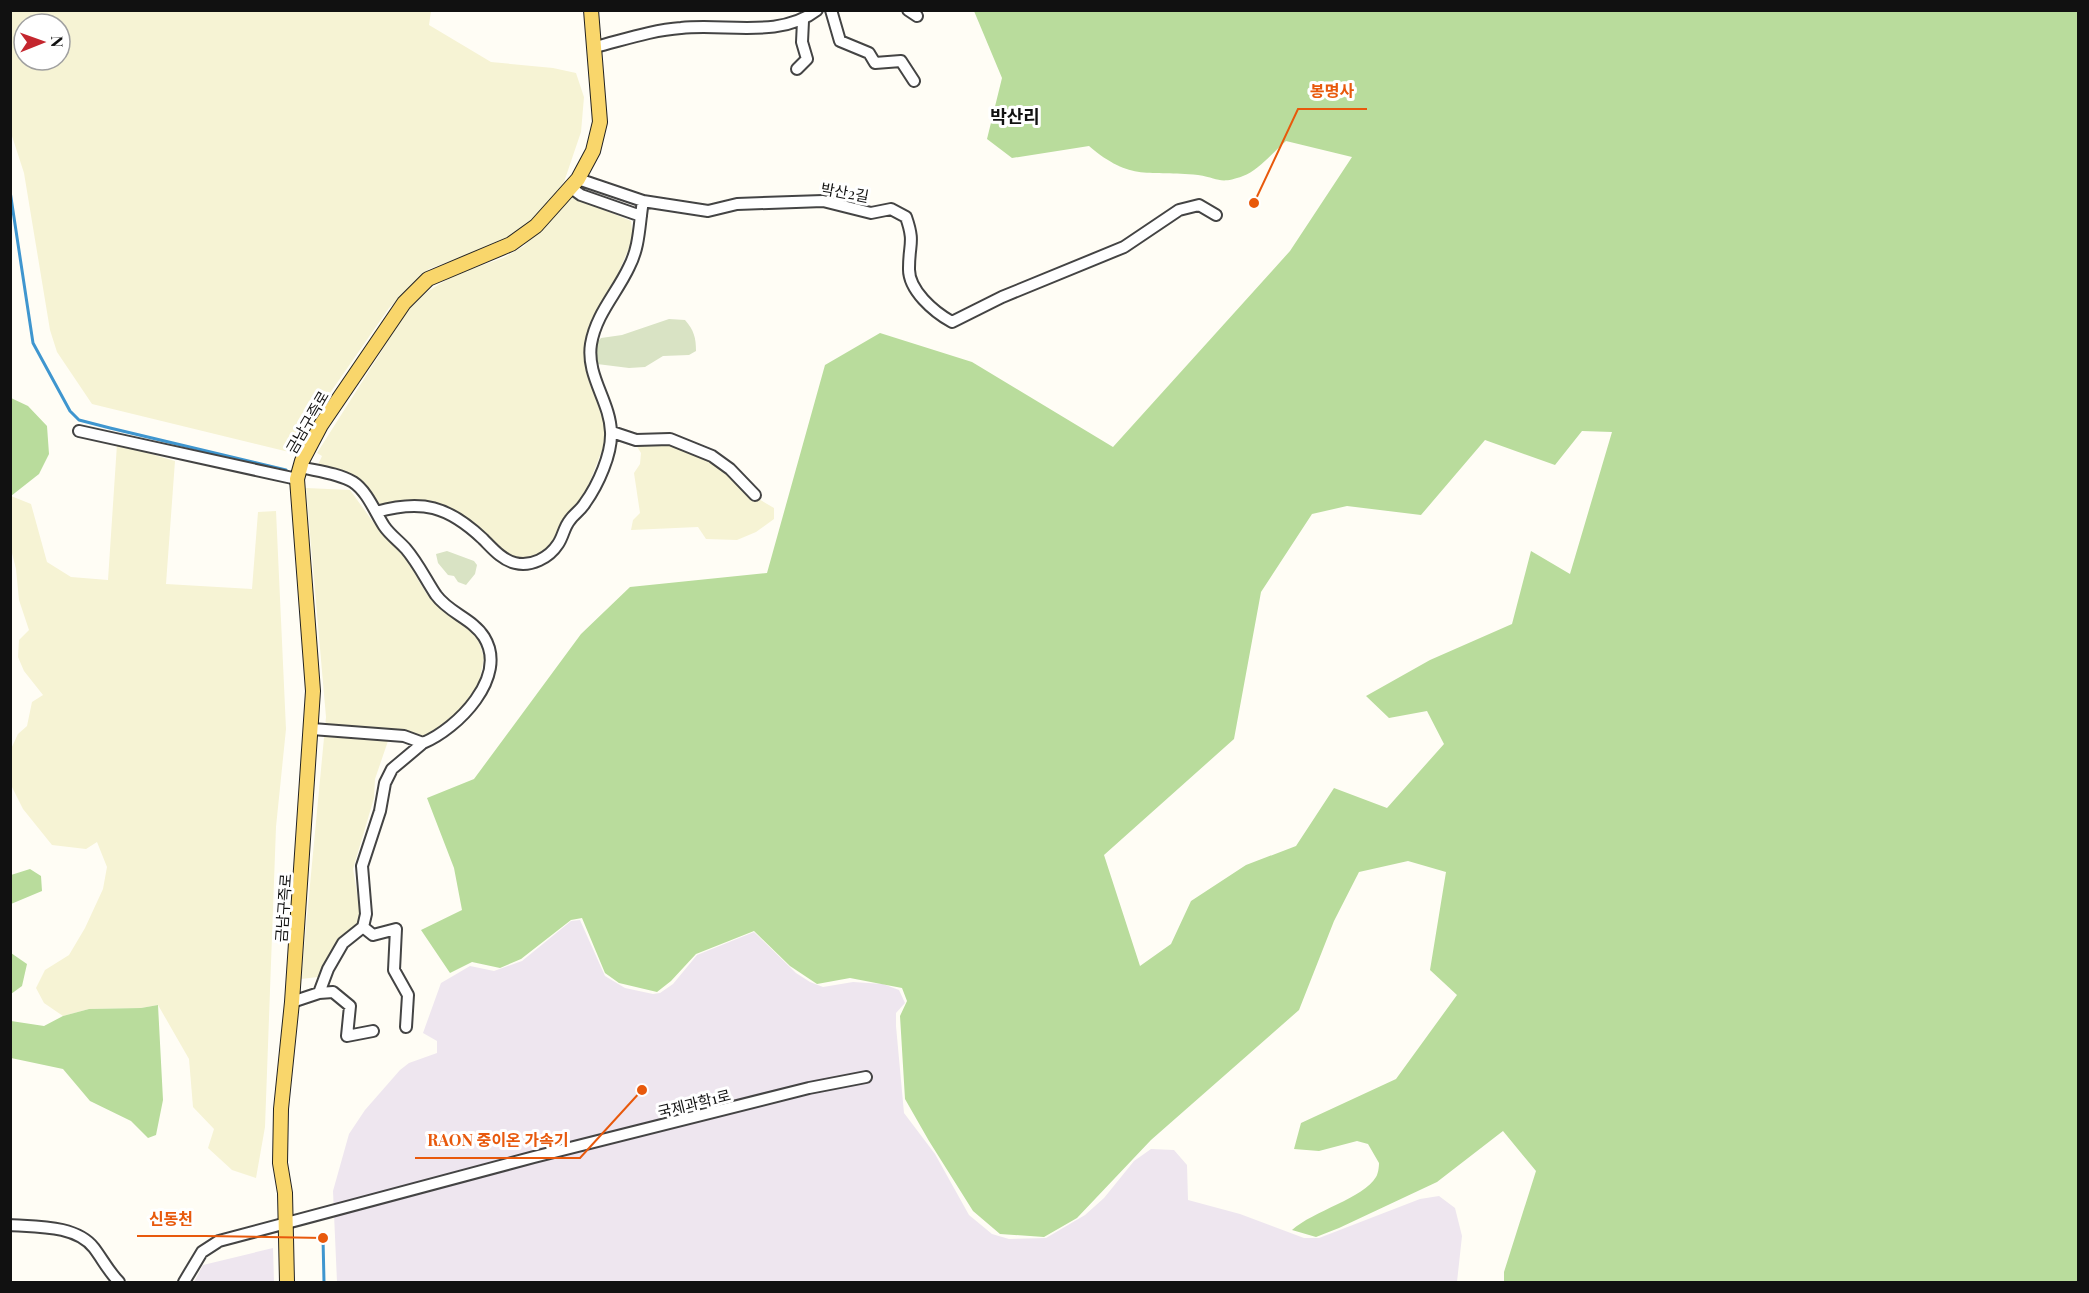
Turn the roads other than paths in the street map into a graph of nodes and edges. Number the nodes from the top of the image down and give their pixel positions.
1 (591, 10) edge
2 (817, 10) edge
3 (831, 10) edge
4 (803, 21) junction
5 (595, 47) junction
6 (796, 69) dead end
7 (914, 81) dead end
8 (574, 183) junction
9 (643, 201) junction
10 (1216, 215) dead end
11 (641, 216) junction
12 (79, 431) dead end
13 (612, 432) junction
14 (298, 473) junction
15 (755, 495) dead end
16 (376, 512) junction
17 (312, 729) junction
18 (423, 743) junction
19 (363, 927) junction
20 (320, 993) junction
21 (292, 1002) junction
22 (406, 1027) dead end
23 (372, 1031) dead end
24 (866, 1077) dead end
25 (286, 1224) junction
26 (10, 1225) edge
27 (119, 1282) edge
28 (183, 1282) edge
29 (287, 1282) edge

1 - 5 main road, 금남구즉로
2 - 4 street
3 - 7 street
4 - 5 street
4 - 6 street
5 - 8 main road, 금남구즉로
8 - 9 street, 박산2길
8 - 11 street
8 - 14 main road, 금남구즉로
9 - 10 street, 박산2길
9 - 11 street
11 - 13 street
12 - 14 street
13 - 15 street
13 - 16 street
14 - 16 street
14 - 17 main road, 금남구즉로
16 - 18 street
17 - 18 street
17 - 21 main road, 금남구즉로
18 - 19 street
19 - 20 street
19 - 22 street
20 - 21 street
20 - 23 street
21 - 25 main road, 금남구즉로
24 - 25 street, 국제과학1로
25 - 28 street, 국제과학1로
25 - 29 main road, 금남구즉로
26 - 27 street

